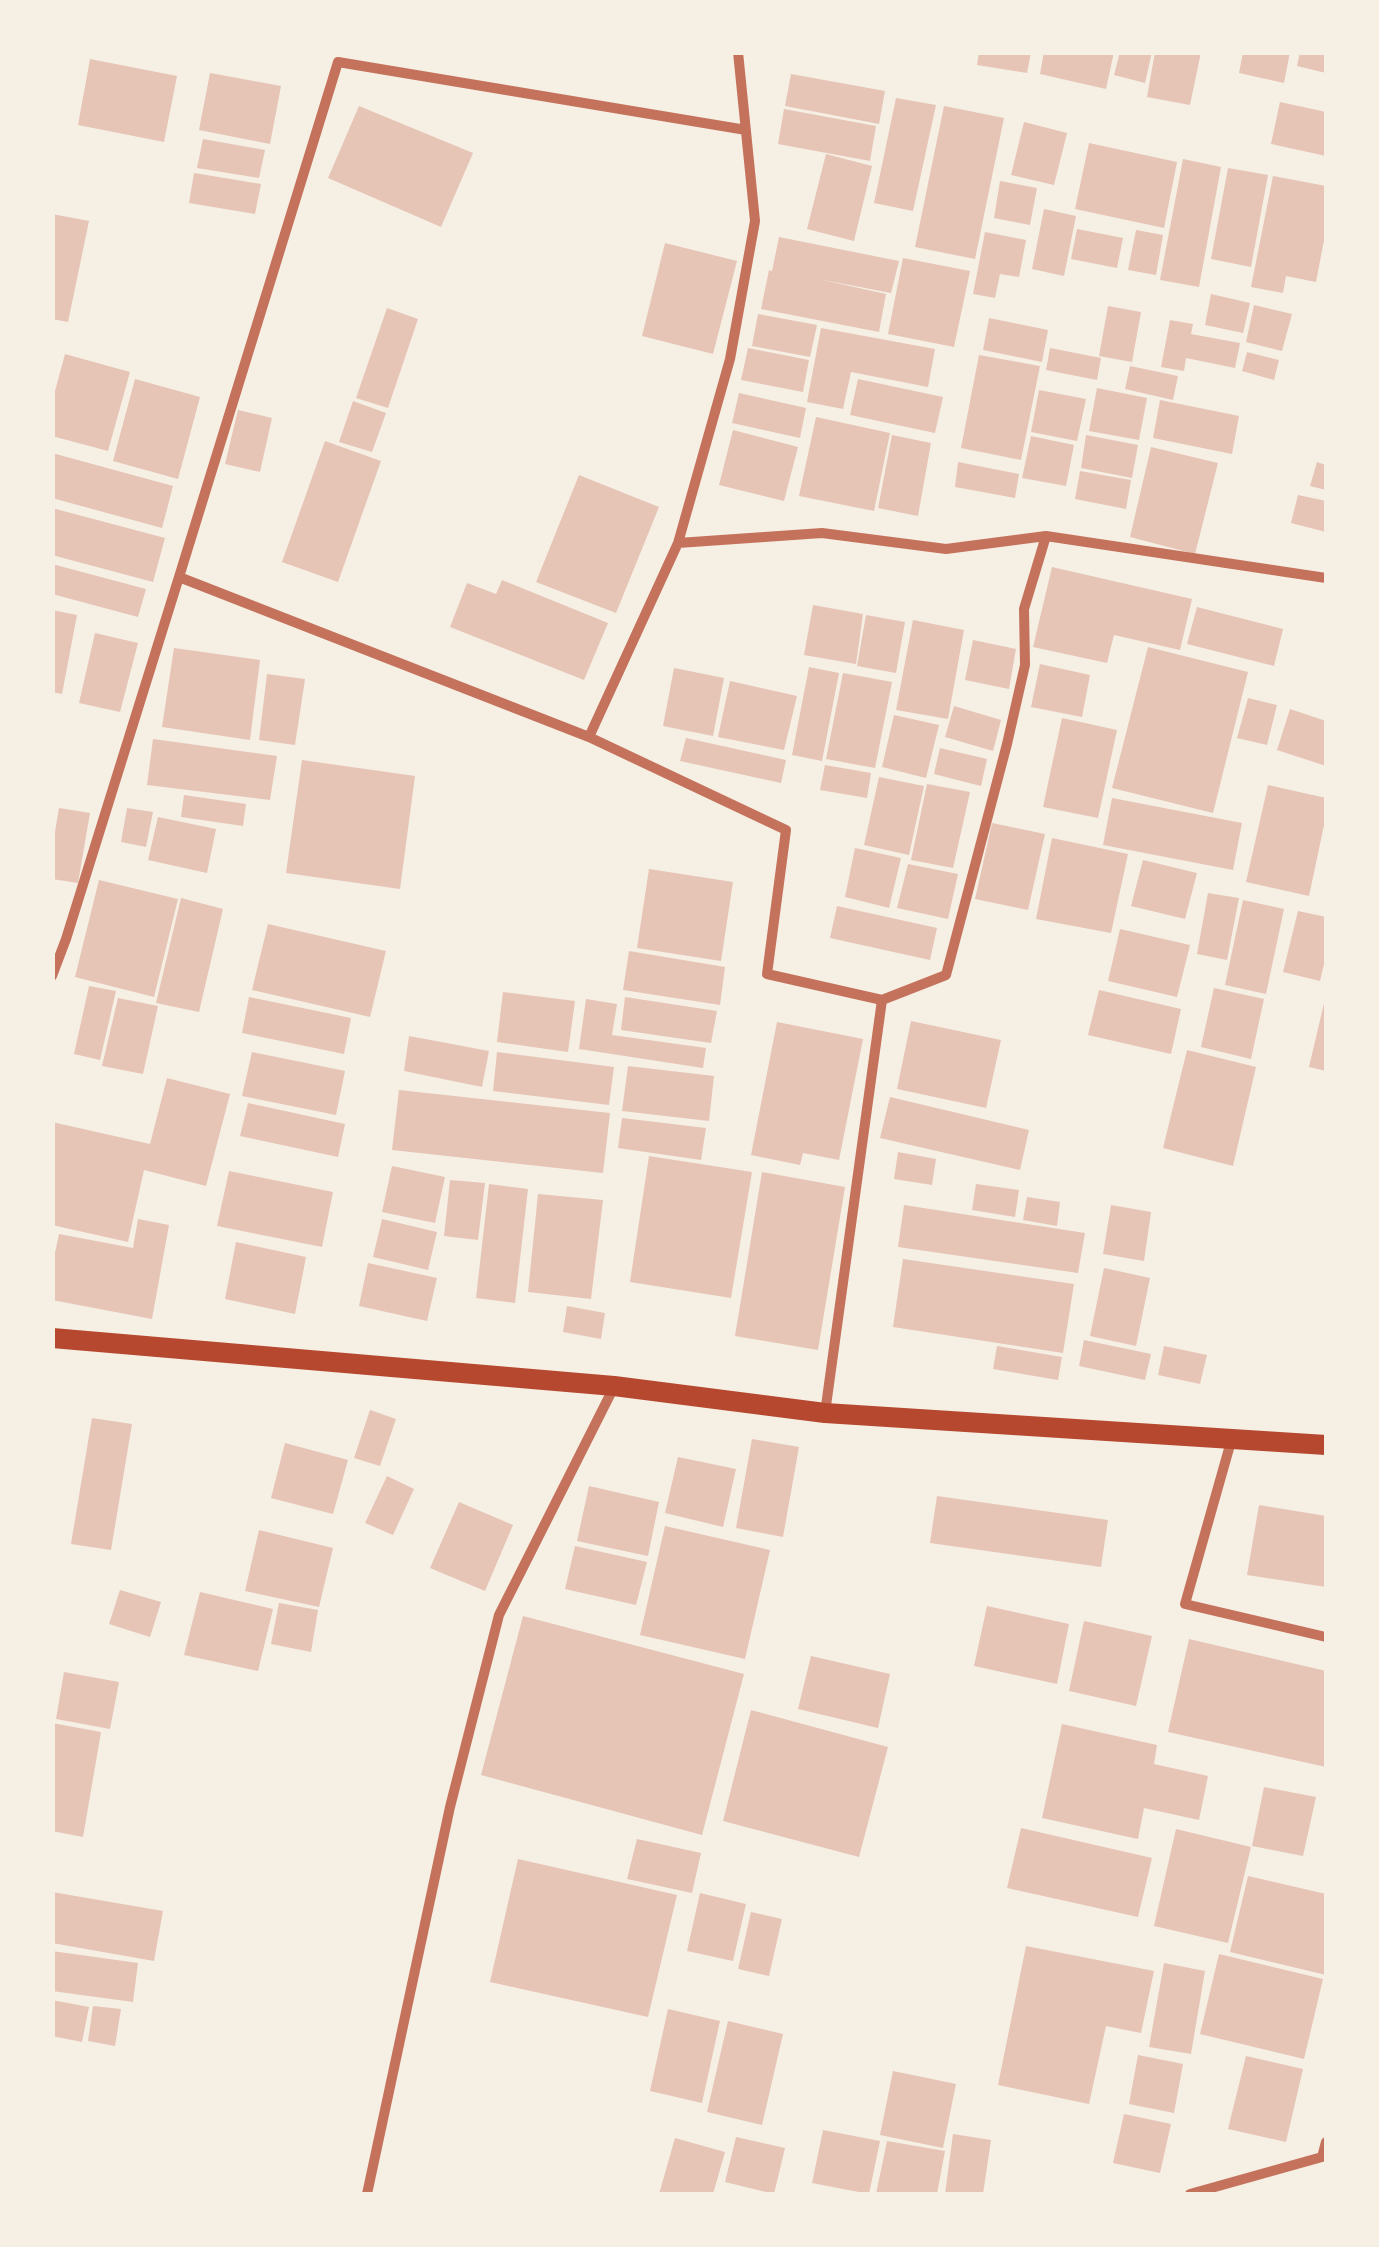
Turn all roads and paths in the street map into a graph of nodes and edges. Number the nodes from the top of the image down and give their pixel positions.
1 (738, 52) edge
2 (338, 57) edge
3 (746, 130) junction
4 (1046, 536) junction
5 (678, 544) junction
6 (179, 577) junction
7 (1326, 578) edge
8 (589, 737) junction
9 (52, 976) edge
10 (882, 1000) junction
11 (52, 1338) edge
12 (614, 1386) junction
13 (824, 1412) junction
14 (1232, 1437) junction
15 (1326, 1445) edge
16 (1326, 1637) edge
17 (1326, 2142) edge
18 (367, 2194) edge
19 (1190, 2194) edge

1 - 3 street
2 - 3 street
2 - 6 street
3 - 5 street
4 - 5 street
4 - 7 street
4 - 10 street
5 - 8 street
6 - 8 street
6 - 9 street
8 - 10 street
10 - 13 street
11 - 12 main road
12 - 13 main road
12 - 18 street
13 - 14 main road
14 - 15 main road
14 - 16 street
17 - 19 street

